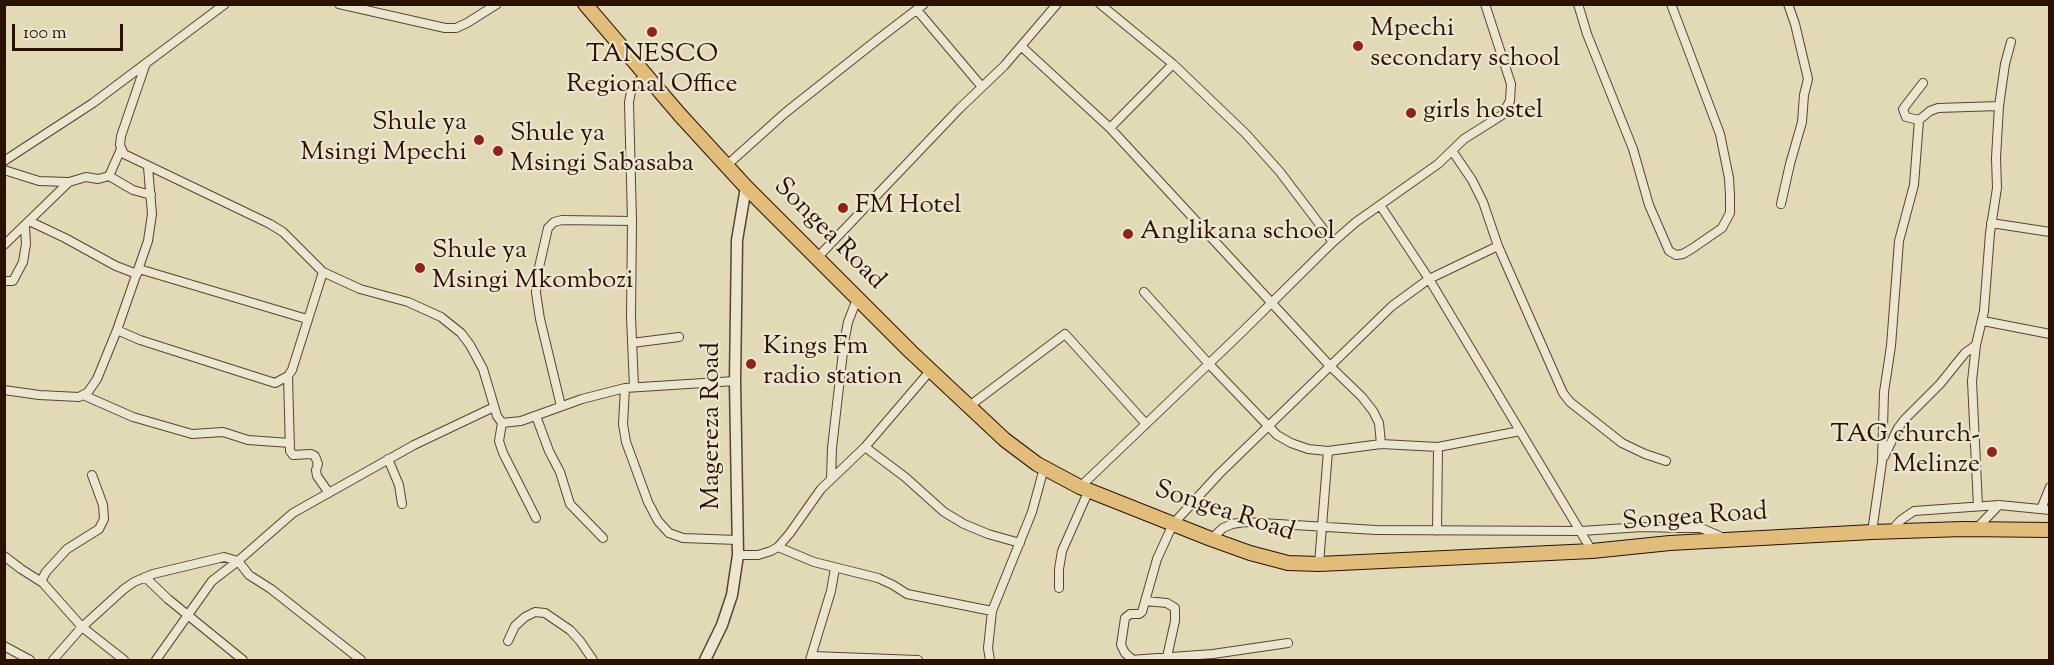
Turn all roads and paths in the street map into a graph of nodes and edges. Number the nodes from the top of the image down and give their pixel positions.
1 (225, 4) edge
2 (339, 4) edge
3 (497, 4) edge
4 (585, 4) edge
5 (1057, 4) edge
6 (1100, 4) edge
7 (1485, 4) edge
8 (1578, 4) edge
9 (1671, 4) edge
10 (1788, 4) edge
11 (921, 7) edge
12 (2011, 42) dead end
13 (1022, 47) junction
14 (146, 63) junction
15 (1173, 64) junction
16 (646, 76) junction
17 (1923, 83) dead end
18 (982, 87) junction
19 (1999, 106) junction
20 (1919, 120) junction
21 (1110, 128) junction
22 (121, 149) junction
23 (1453, 152) junction
24 (4, 161) edge
25 (726, 166) junction
26 (148, 167) junction
27 (4, 170) edge
28 (110, 176) junction
29 (69, 182) junction
30 (746, 187) junction
31 (151, 195) junction
32 (1781, 204) dead end
33 (1380, 205) junction
34 (632, 220) junction
35 (1991, 223) junction
36 (27, 224) junction
37 (2049, 232) edge
38 (1333, 242) junction
39 (4, 245) edge
40 (1498, 246) junction
41 (816, 259) junction
42 (138, 272) junction
43 (323, 272) junction
44 (1430, 279) junction
45 (4, 282) edge
46 (1144, 292) dead end
47 (857, 299) junction
48 (1273, 302) junction
49 (307, 319) junction
50 (1983, 321) junction
51 (117, 330) junction
52 (2049, 334) edge
53 (679, 337) dead end
54 (632, 343) junction
55 (1976, 345) junction
56 (1209, 364) junction
57 (1330, 366) junction
58 (930, 371) junction
59 (288, 376) junction
60 (735, 381) junction
61 (630, 388) junction
62 (4, 390) edge
63 (83, 394) junction
64 (561, 406) junction
65 (494, 407) junction
66 (968, 407) junction
67 (536, 416) junction
68 (502, 423) junction
69 (1146, 424) junction
70 (1269, 426) junction
71 (1520, 431) junction
72 (290, 442) junction
73 (1381, 444) junction
74 (865, 447) junction
75 (1438, 447) junction
76 (1328, 452) junction
77 (388, 459) junction
78 (1666, 460) dead end
79 (1882, 462) junction
80 (1044, 468) junction
81 (92, 475) dead end
82 (831, 479) junction
83 (2049, 487) edge
84 (1085, 488) junction
85 (329, 493) junction
86 (402, 504) dead end
87 (1999, 505) junction
88 (1978, 506) junction
89 (2045, 509) edge
90 (536, 518) dead end
91 (1173, 524) junction
92 (1323, 527) junction
93 (1976, 529) junction
94 (2049, 530) edge
95 (1437, 531) junction
96 (1581, 531) junction
97 (1892, 531) junction
98 (1872, 532) junction
99 (603, 538) dead end
100 (1211, 539) junction
101 (737, 540) junction
102 (1727, 540) junction
103 (1020, 543) junction
104 (778, 547) junction
105 (1592, 551) junction
106 (738, 555) junction
107 (4, 556) edge
108 (238, 561) junction
109 (1319, 564) junction
110 (835, 568) junction
111 (145, 577) junction
112 (41, 582) junction
113 (1059, 588) dead end
114 (1145, 601) junction
115 (992, 611) junction
116 (187, 614) junction
117 (82, 627) junction
118 (508, 641) dead end
119 (1288, 643) dead end
120 (4, 646) edge
121 (1167, 657) junction
122 (810, 658) edge
123 (30, 660) edge
124 (53, 660) edge
125 (124, 660) edge
126 (156, 660) edge
127 (243, 660) edge
128 (361, 660) edge
129 (593, 660) edge
130 (705, 660) edge
131 (918, 660) edge
132 (983, 660) edge
133 (990, 660) edge
134 (1127, 660) edge
135 (1133, 660) edge

1 - 14 street
2 - 3 street
4 - 16 highway, Songea Road
5 - 13 street
6 - 15 street
7 - 23 street
8 - 9 street
10 - 32 street
11 - 18 street
11 - 25 street
12 - 19 street
13 - 18 street
13 - 21 street
14 - 22 street
14 - 24 street
15 - 21 street
15 - 38 street
16 - 25 highway, Songea Road
16 - 34 street
17 - 20 street
18 - 41 street
19 - 20 street
19 - 35 street
20 - 79 street
21 - 48 street
22 - 26 street
22 - 28 street
23 - 33 street
23 - 40 street
25 - 30 highway, Songea Road
26 - 31 street
26 - 43 street
27 - 29 street
28 - 29 street
28 - 31 street
29 - 36 street
30 - 41 highway, Songea Road
30 - 60 street, Magereza Road
31 - 42 street
33 - 38 street
33 - 44 street
34 - 54 street
34 - 64 street
35 - 37 street
35 - 50 street
36 - 39 street
36 - 42 street
36 - 45 street
38 - 48 street
40 - 44 street
40 - 78 street
41 - 47 highway, Songea Road
42 - 49 street
42 - 51 street
43 - 49 street
43 - 65 street
44 - 57 street
44 - 71 street
46 - 56 street
47 - 58 highway, Songea Road
47 - 82 street
48 - 56 street
48 - 57 street
49 - 59 street
50 - 52 street
50 - 55 street
51 - 59 street
51 - 63 street
53 - 54 street
54 - 61 street
55 - 79 street
55 - 88 street
56 - 69 street
56 - 70 street
57 - 70 street
57 - 73 street
58 - 66 highway, Songea Road
58 - 74 street
59 - 72 street
60 - 61 street
60 - 101 street, Magereza Road
61 - 64 street
61 - 101 street
62 - 63 street
63 - 72 street
64 - 67 street
65 - 68 street
65 - 77 street
66 - 69 street
66 - 80 highway, Songea Road
67 - 68 street
67 - 99 street
68 - 90 street
69 - 84 street
70 - 76 street
70 - 91 street
71 - 75 street
71 - 96 street
72 - 85 street
73 - 75 street
73 - 76 street
74 - 82 street
74 - 103 street
75 - 95 street
76 - 92 street
77 - 85 street
77 - 86 street
79 - 98 street
80 - 84 highway, Songea Road
80 - 103 street
81 - 112 street
82 - 104 street
83 - 89 street
84 - 91 highway, Songea Road
84 - 113 street
85 - 108 street
87 - 88 street
87 - 89 street
87 - 93 street
88 - 97 street
91 - 100 highway, Songea Road
91 - 114 street
92 - 95 street
92 - 100 street
92 - 109 street
93 - 94 highway, Songea Road
93 - 97 highway, Songea Road
95 - 96 street
96 - 102 street
96 - 105 street
97 - 98 highway, Songea Road
98 - 102 highway, Songea Road
100 - 109 highway, Songea Road
101 - 106 street, Magereza Road
102 - 105 highway, Songea Road
103 - 115 street
104 - 106 street
104 - 110 street
105 - 109 highway, Songea Road
106 - 130 street, Magereza Road
107 - 112 street
108 - 111 street
108 - 116 street
108 - 128 street
110 - 115 street
110 - 122 street
111 - 116 street
111 - 117 street
112 - 117 street
114 - 121 street
114 - 135 street
115 - 133 street
116 - 126 street
116 - 127 street
117 - 124 street
117 - 125 street
118 - 129 street
119 - 121 street
120 - 123 street
121 - 135 street
122 - 131 street
132 - 133 street
134 - 135 street

